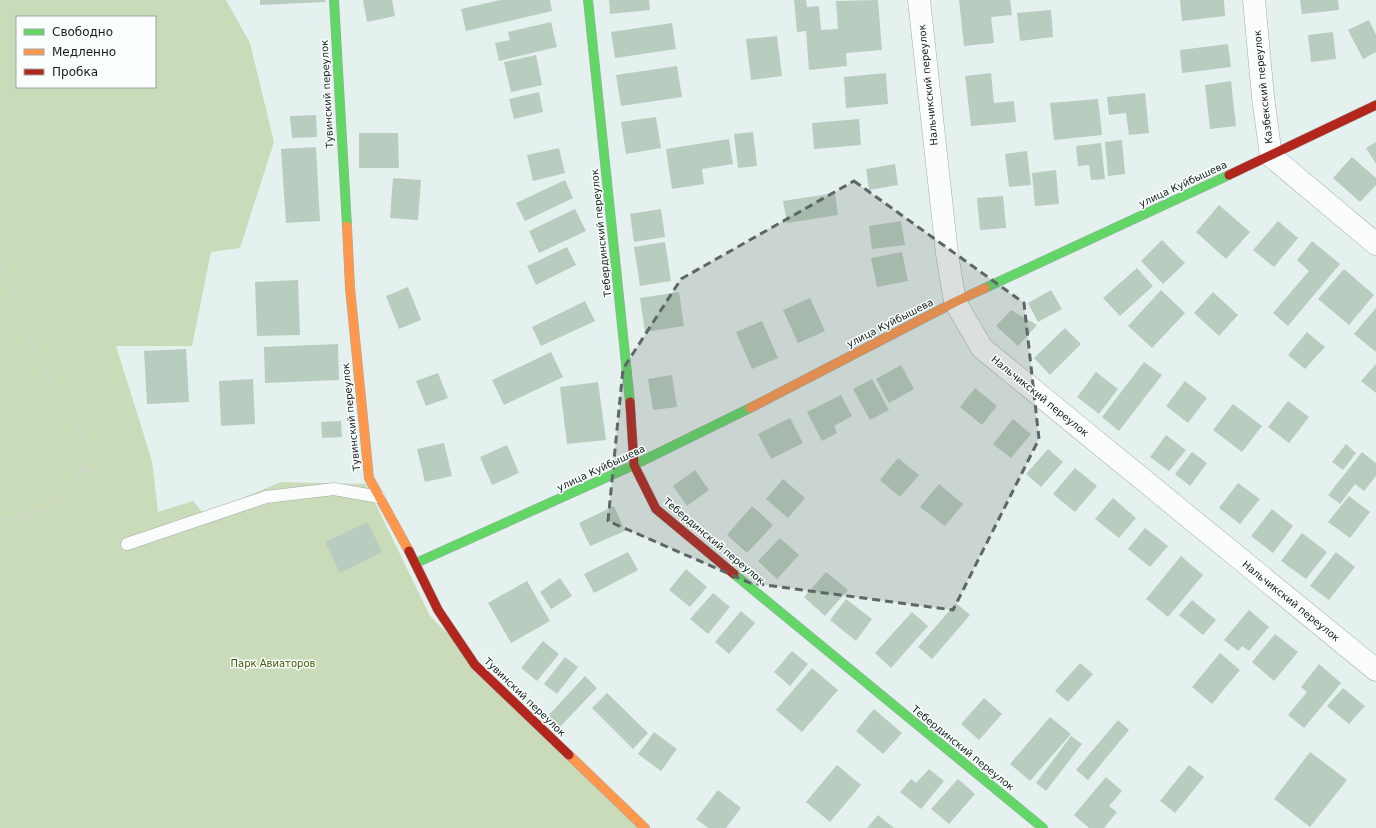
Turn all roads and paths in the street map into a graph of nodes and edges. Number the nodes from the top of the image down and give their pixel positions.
1 (334, 0) edge
2 (588, 0) edge
3 (919, 0) edge
4 (1254, 0) edge
5 (1376, 105) edge
6 (1271, 156) junction
7 (1376, 244) edge
8 (0, 261) edge
9 (956, 302) junction
10 (634, 465) junction
11 (85, 469) junction
12 (379, 497) junction
13 (0, 522) edge
14 (127, 544) joint
15 (416, 563) junction
16 (1376, 670) edge
17 (645, 828) edge
18 (1043, 828) edge

1 - 12 street, Тувинский переулок
2 - 10 street, Тебердинский переулок
3 - 9 street, Нальчикский переулок
4 - 6 street, Казбекский переулок
5 - 6 street, улица Куйбышева
6 - 7 street, Казбекский переулок
6 - 9 street, улица Куйбышева
8 - 11 path
9 - 10 street, улица Куйбышева
9 - 16 street, Нальчикский переулок
10 - 15 street, улица Куйбышева
10 - 18 street, Тебердинский переулок
11 - 13 path
11 - 14 path
12 - 14 lane
12 - 15 street, Тувинский переулок
15 - 17 street, Тувинский переулок

